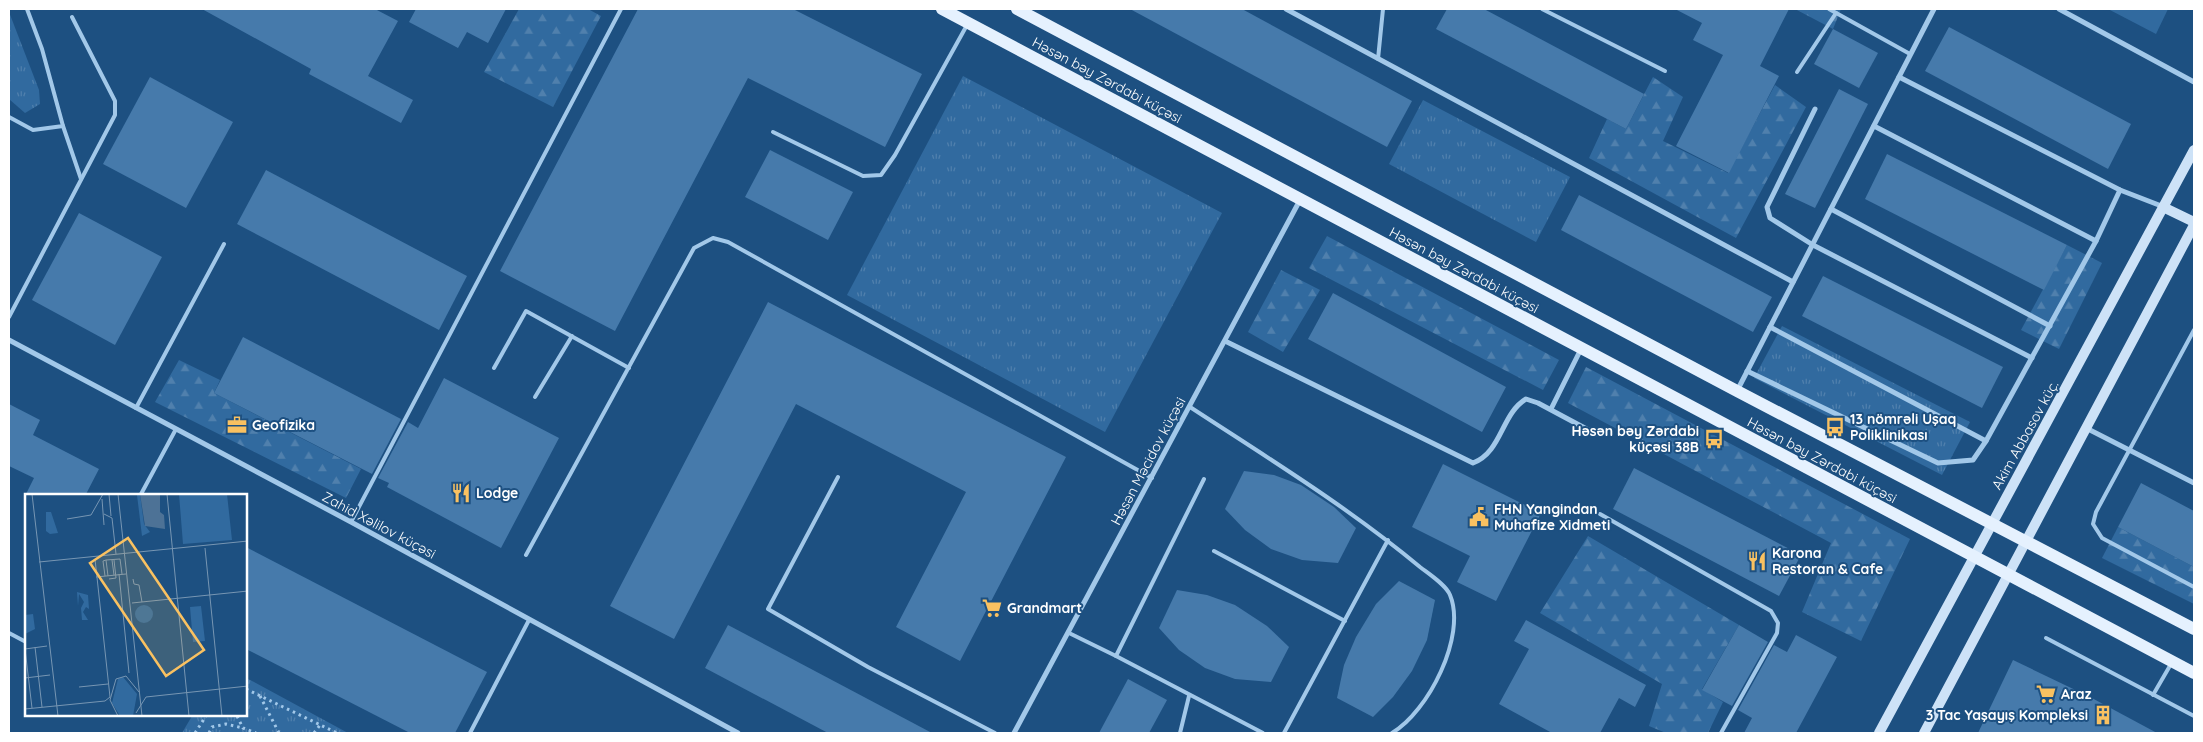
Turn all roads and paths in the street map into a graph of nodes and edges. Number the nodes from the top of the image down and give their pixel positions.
1 (27, 9) edge
2 (621, 9) edge
3 (942, 9) edge
4 (1017, 9) edge
5 (1286, 9) edge
6 (1383, 9) edge
7 (1542, 9) edge
8 (1829, 9) edge
9 (1934, 9) edge
10 (2059, 9) edge
11 (1836, 13) junction
12 (72, 17) dead end
13 (969, 23) junction
14 (1910, 54) junction
15 (1378, 59) junction
16 (1665, 71) dead end
17 (1797, 72) dead end
18 (1899, 78) junction
19 (2194, 82) edge
20 (1815, 109) dead end
21 (9, 117) edge
22 (63, 126) junction
23 (1874, 126) junction
24 (773, 132) dead end
25 (2194, 150) edge
26 (81, 179) junction
27 (2120, 190) junction
28 (1300, 200) junction
29 (2164, 208) junction
30 (1831, 209) junction
31 (2194, 223) edge
32 (2096, 240) junction
33 (224, 244) dead end
34 (1813, 245) junction
35 (1794, 282) junction
36 (9, 317) edge
37 (2050, 326) junction
38 (1770, 327) junction
39 (2194, 330) edge
40 (572, 336) junction
41 (9, 340) edge
42 (1225, 341) junction
43 (2188, 342) junction
44 (2194, 345) edge
45 (1581, 349) junction
46 (2032, 358) junction
47 (494, 368) dead end
48 (630, 368) junction
49 (1747, 372) junction
50 (1737, 391) junction
51 (535, 397) dead end
52 (1190, 407) junction
53 (136, 408) junction
54 (1551, 410) junction
55 (2086, 428) junction
56 (176, 429) junction
57 (1596, 434) dead end
58 (1986, 441) junction
59 (2131, 451) junction
60 (838, 477) dead end
61 (1152, 478) junction
62 (1204, 479) dead end
63 (2194, 483) edge
64 (141, 494) edge
65 (1600, 514) dead end
66 (351, 522) junction
67 (1992, 523) junction
68 (1388, 540) junction
69 (2026, 540) junction
70 (1214, 551) dead end
71 (526, 555) dead end
72 (1973, 558) junction
73 (2007, 575) junction
74 (2194, 587) edge
75 (529, 620) junction
76 (1345, 621) junction
77 (2194, 629) edge
78 (9, 633) edge
79 (1069, 633) junction
80 (2046, 638) dead end
81 (25, 641) edge
82 (1116, 656) junction
83 (2173, 661) junction
84 (2194, 673) edge
85 (248, 690) edge
86 (2153, 695) junction
87 (260, 696) junction
88 (1189, 696) junction
89 (2194, 716) edge
90 (205, 717) edge
91 (238, 717) edge
92 (320, 725) junction
93 (243, 728) junction
94 (195, 733) edge
95 (209, 733) edge
96 (256, 733) edge
97 (279, 733) edge
98 (314, 733) edge
99 (337, 733) edge
100 (470, 733) edge
101 (738, 733) edge
102 (995, 733) edge
103 (1014, 733) edge
104 (1180, 733) edge
105 (1263, 733) edge
106 (1284, 733) edge
107 (1392, 733) edge
108 (1720, 733) edge
109 (1879, 733) edge
110 (1924, 733) edge

1 - 22 lane
2 - 66 lane
3 - 13 main road, Həsən bəy Zərdabi küçəsi
4 - 50 main road, Həsən bəy Zərdabi küçəsi
5 - 15 street
6 - 15 lane
7 - 16 lane
8 - 11 lane
9 - 14 street
10 - 19 street
11 - 14 lane
11 - 17 lane
12 - 26 lane
13 - 24 lane
13 - 28 main road, Həsən bəy Zərdabi küçəsi
14 - 18 street
15 - 35 street
18 - 23 street
18 - 27 street
20 - 34 street
21 - 22 lane
22 - 26 lane
23 - 30 street
23 - 32 street
25 - 29 main road, Akim Abbasov küç.
26 - 36 lane
27 - 29 street
27 - 32 street
28 - 42 street, Həsən Məcidov küçəsi
28 - 45 main road, Həsən bəy Zərdabi küçəsi
29 - 31 main road
29 - 67 main road, Akim Abbasov küç.
30 - 34 street
30 - 37 street
31 - 55 main road
32 - 37 street
33 - 53 lane
34 - 35 street
34 - 46 street
35 - 38 street
37 - 46 street
38 - 49 street
38 - 58 street
39 - 43 lane
40 - 47 lane
40 - 48 lane
40 - 51 lane
41 - 53 street, Zahid Xəlilov küçəsi
42 - 52 street, Həsən Məcidov küçəsi
42 - 54 street
43 - 44 lane
43 - 59 lane
45 - 54 street
45 - 72 main road, Həsən bəy Zərdabi küçəsi
46 - 58 street
48 - 61 lane
48 - 71 lane
49 - 50 street
49 - 58 street
50 - 67 main road, Həsən bəy Zərdabi küçəsi
52 - 61 street, Həsən Məcidov küçəsi
52 - 68 lane
53 - 56 street, Zahid Xəlilov küçəsi
54 - 57 street
55 - 59 street
55 - 69 main road
56 - 64 lane
56 - 66 street, Zahid Xəlilov küçəsi
59 - 63 street
59 - 74 lane
60 - 102 lane
61 - 79 street, Həsən Məcidov küçəsi
62 - 82 lane
65 - 108 lane
66 - 75 street, Zahid Xəlilov küçəsi
67 - 69 main road, Həsən bəy Zərdabi küçəsi
67 - 72 main road, Akim Abbasov küç.
68 - 76 lane
68 - 107 lane
69 - 73 main road
69 - 77 main road
70 - 76 lane
72 - 73 main road, Həsən bəy Zərdabi küçəsi
72 - 109 main road, Akim Abbasov küç.
73 - 83 main road
73 - 110 main road
75 - 100 lane
75 - 101 street, Zahid Xəlilov küçəsi
76 - 106 lane
78 - 81 lane
79 - 82 lane
79 - 103 street, Həsən Məcidov küçəsi
80 - 86 lane
82 - 88 lane
83 - 84 main road
83 - 86 lane
85 - 87 path
86 - 89 lane
87 - 92 path
87 - 97 path
88 - 104 lane
88 - 105 lane
90 - 94 path
91 - 93 path
92 - 98 path
92 - 99 path
93 - 95 path
93 - 96 path

